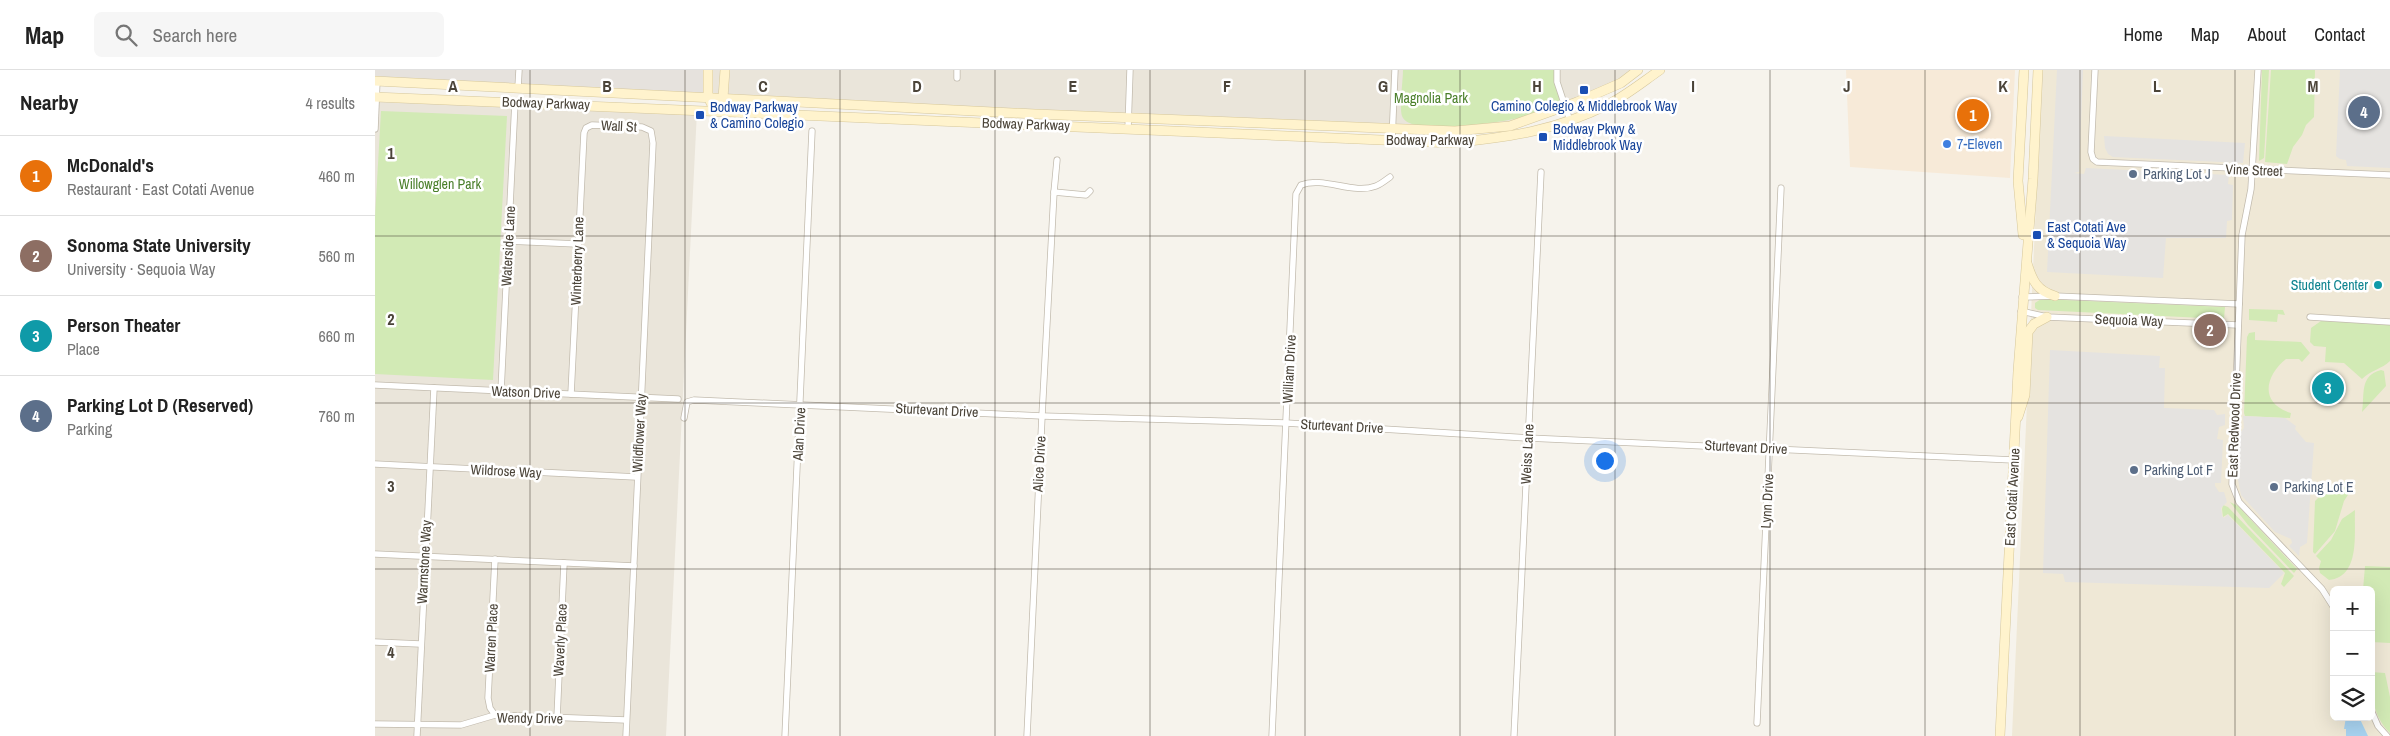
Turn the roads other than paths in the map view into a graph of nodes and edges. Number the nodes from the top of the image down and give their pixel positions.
1 (519, 70) edge
2 (708, 70) edge
3 (725, 70) edge
4 (957, 70) edge
5 (1130, 70) edge
6 (1395, 70) edge
7 (1557, 70) edge
8 (1638, 70) edge
9 (1661, 70) edge
10 (2024, 70) edge
11 (2038, 70) edge
12 (2095, 70) edge
13 (2258, 70) edge
14 (957, 78) dead end
15 (376, 81) edge
16 (518, 88) junction
17 (376, 97) edge
18 (708, 97) junction
19 (723, 98) junction
20 (515, 102) junction
21 (1565, 108) junction
22 (715, 111) junction
23 (1128, 117) junction
24 (1570, 121) junction
25 (586, 128) joint
26 (375, 129) edge
27 (1128, 129) junction
28 (1392, 130) junction
29 (651, 131) joint
30 (812, 131) dead end
31 (1391, 140) junction
32 (1057, 160) dead end
33 (2253, 170) junction
34 (1541, 172) dead end
35 (2390, 175) edge
36 (1390, 178) dead end
37 (1781, 188) dead end
38 (1090, 191) dead end
39 (1055, 192) junction
40 (508, 241) junction
41 (577, 244) junction
42 (2025, 257) junction
43 (2055, 296) junction
44 (2022, 297) junction
45 (2239, 304) junction
46 (2021, 311) junction
47 (2047, 317) junction
48 (2309, 317) dead end
49 (2390, 322) edge
50 (2238, 324) junction
51 (375, 385) edge
52 (434, 388) junction
53 (501, 391) junction
54 (571, 394) junction
55 (641, 397) junction
56 (678, 399) dead end
57 (800, 404) junction
58 (1041, 416) junction
59 (684, 418) dead end
60 (1286, 423) junction
61 (2015, 426) junction
62 (1528, 438) junction
63 (1770, 448) junction
64 (2013, 460) junction
65 (375, 464) edge
66 (429, 467) junction
67 (636, 477) junction
68 (375, 554) edge
69 (424, 556) junction
70 (495, 560) junction
71 (564, 563) junction
72 (634, 566) junction
73 (2330, 602) edge
74 (375, 642) edge
75 (421, 644) junction
76 (495, 716) junction
77 (557, 718) junction
78 (2375, 719) edge
79 (627, 720) junction
80 (1757, 723) dead end
81 (375, 724) edge
82 (417, 726) junction
83 (417, 736) edge
84 (625, 736) edge
85 (785, 736) edge
86 (1027, 736) edge
87 (1272, 736) edge
88 (1514, 736) edge
89 (2001, 736) edge
90 (2387, 736) edge

1 - 16 street
2 - 18 street
3 - 19 street
4 - 14 street
5 - 23 street
6 - 28 street
7 - 21 street
8 - 21 street, Bodway Parkway
9 - 24 street, Bodway Parkway
10 - 42 street, East Cotati Avenue
11 - 42 street, East Cotati Avenue
12 - 33 street, Vine Street
13 - 33 street, East Redwood Drive
15 - 16 street, Bodway Parkway
15 - 17 street
16 - 18 street, Bodway Parkway
17 - 20 street, Bodway Parkway
17 - 26 street
18 - 19 street, Bodway Parkway
18 - 22 street
19 - 22 street
19 - 23 street, Bodway Parkway
20 - 22 street, Bodway Parkway
20 - 40 street, Waterside Lane
21 - 24 street
21 - 28 street, Bodway Parkway
22 - 27 street, Bodway Parkway
23 - 27 street
23 - 28 street, Bodway Parkway
24 - 31 street, Bodway Parkway
25 - 29 street, Wall St
25 - 41 street, Winterberry Lane
27 - 31 street, Bodway Parkway
28 - 31 street
29 - 55 street, Wildflower Way
30 - 57 street, Alan Drive
32 - 39 street, Alice Drive
33 - 35 street, Vine Street
33 - 45 street, East Redwood Drive
34 - 62 street, Weiss Lane
36 - 60 street, William Drive
37 - 63 street, Lynn Drive
38 - 39 street
39 - 58 street, Alice Drive
40 - 41 street
40 - 53 street, Waterside Lane
41 - 54 street, Winterberry Lane
42 - 43 street
42 - 44 street, East Cotati Avenue
43 - 44 street, Sequoia Way
43 - 45 street, Sequoia Way
44 - 46 street, East Cotati Avenue
45 - 50 street, East Redwood Drive
46 - 47 street, Sequoia Way
46 - 61 street, East Cotati Avenue
47 - 50 street, Sequoia Way
47 - 61 street
48 - 49 street
50 - 73 street, East Redwood Drive
51 - 52 street, Watson Drive
52 - 53 street, Watson Drive
52 - 66 street, Warmstone Way
53 - 54 street, Watson Drive
54 - 55 street, Watson Drive
55 - 56 street, Watson Drive
55 - 67 street, Wildflower Way
57 - 58 street, Sturtevant Drive
57 - 59 street, Sturtevant Drive
57 - 85 street, Alan Drive
58 - 60 street, Sturtevant Drive
58 - 86 street, Alice Drive
60 - 62 street, Sturtevant Drive
60 - 87 street, William Drive
61 - 64 street, East Cotati Avenue
62 - 63 street, Sturtevant Drive
62 - 88 street, Weiss Lane
63 - 64 street, Sturtevant Drive
63 - 80 street, Lynn Drive
64 - 89 street, East Cotati Avenue
65 - 66 street, Wildrose Way
66 - 67 street, Wildrose Way
66 - 69 street, Warmstone Way
67 - 72 street, Wildflower Way
68 - 69 street
69 - 70 street
69 - 75 street, Warmstone Way
70 - 71 street
70 - 76 street, Warren Place
71 - 72 street
71 - 77 street, Waverly Place
72 - 79 street, Wildflower Way
74 - 75 street
75 - 82 street, Warmstone Way
76 - 77 street, Wendy Drive
76 - 82 street, Wendy Drive
77 - 79 street, Wendy Drive
78 - 90 street
79 - 84 street, Wildflower Way
81 - 82 street, Wendy Drive
82 - 83 street, Warmstone Way

